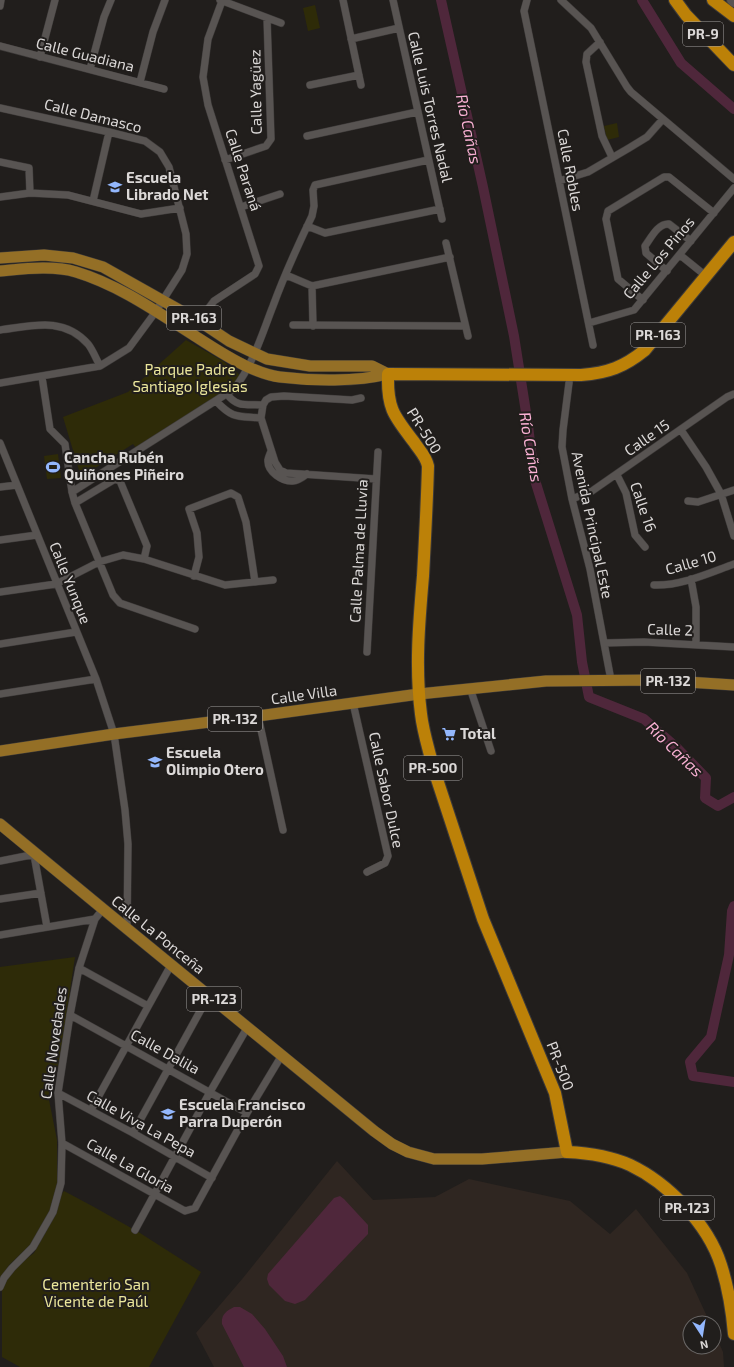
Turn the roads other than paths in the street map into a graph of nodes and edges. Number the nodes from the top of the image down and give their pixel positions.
1 (2, 0) edge
2 (55, 0) edge
3 (110, 0) edge
4 (165, 0) edge
5 (221, 0) edge
6 (343, 0) edge
7 (393, 0) edge
8 (527, 0) edge
9 (561, 0) edge
10 (675, 0) edge
11 (713, 0) edge
12 (0, 6) edge
13 (734, 16) edge
14 (268, 18) junction
15 (281, 23) dead end
16 (399, 28) junction
17 (351, 39) junction
18 (600, 42) junction
19 (0, 46) edge
20 (40, 57) junction
21 (734, 65) edge
22 (90, 69) junction
23 (359, 75) junction
24 (140, 82) junction
25 (310, 85) dead end
26 (362, 86) dead end
27 (164, 89) dead end
28 (0, 108) edge
29 (417, 112) junction
30 (663, 120) junction
31 (109, 132) junction
32 (306, 136) dead end
33 (612, 158) junction
34 (226, 160) junction
35 (428, 160) junction
36 (0, 162) edge
37 (734, 179) edge
38 (560, 181) junction
39 (734, 188) edge
40 (30, 193) junction
41 (0, 197) edge
42 (276, 198) dead end
43 (93, 201) junction
44 (241, 207) junction
45 (180, 208) junction
46 (440, 209) junction
47 (714, 213) junction
48 (442, 219) dead end
49 (307, 226) junction
50 (691, 241) junction
51 (734, 242) edge
52 (446, 243) dead end
53 (680, 255) junction
54 (450, 257) junction
55 (0, 258) edge
56 (0, 271) edge
57 (667, 271) junction
58 (286, 275) junction
59 (706, 276) junction
60 (312, 286) junction
61 (163, 300) junction
62 (643, 300) junction
63 (156, 311) junction
64 (199, 321) junction
65 (588, 323) junction
66 (293, 325) dead end
67 (313, 326) junction
68 (465, 326) junction
69 (0, 330) edge
70 (468, 336) dead end
71 (593, 345) dead end
72 (251, 361) junction
73 (100, 366) junction
74 (388, 374) junction
75 (570, 375) junction
76 (42, 377) junction
77 (0, 383) edge
78 (227, 394) junction
79 (734, 394) edge
80 (361, 398) dead end
81 (216, 400) junction
82 (263, 405) junction
83 (261, 418) junction
84 (682, 430) junction
85 (0, 443) edge
86 (378, 452) dead end
87 (617, 475) junction
88 (376, 479) junction
89 (17, 485) junction
90 (0, 488) edge
91 (734, 490) edge
92 (72, 492) junction
93 (721, 494) junction
94 (572, 499) junction
95 (688, 501) dead end
96 (75, 503) junction
97 (37, 535) junction
98 (734, 536) edge
99 (0, 540) edge
100 (645, 546) dead end
101 (144, 559) junction
102 (99, 562) junction
103 (734, 564) edge
104 (194, 576) junction
105 (691, 579) junction
106 (273, 580) dead end
107 (255, 582) junction
108 (56, 584) junction
109 (654, 584) dead end
110 (0, 592) edge
111 (195, 629) dead end
112 (76, 632) junction
113 (604, 643) junction
114 (0, 644) edge
115 (696, 644) junction
116 (734, 647) edge
117 (367, 652) dead end
118 (96, 679) junction
119 (606, 680) junction
120 (734, 685) edge
121 (470, 688) junction
122 (0, 694) edge
123 (419, 694) junction
124 (354, 703) junction
125 (258, 716) junction
126 (114, 734) junction
127 (0, 751) edge
128 (491, 751) dead end
129 (0, 824) edge
130 (283, 830) dead end
131 (35, 854) junction
132 (0, 860) edge
133 (367, 872) dead end
134 (41, 893) junction
135 (0, 899) edge
136 (103, 909) junction
137 (95, 919) junction
138 (46, 927) junction
139 (127, 929) junction
140 (0, 935) edge
141 (171, 965) junction
142 (79, 968) junction
143 (209, 995) junction
144 (148, 1006) junction
145 (70, 1015) junction
146 (247, 1028) junction
147 (126, 1046) junction
148 (282, 1055) junction
149 (168, 1069) junction
150 (210, 1092) junction
151 (58, 1093) junction
152 (91, 1110) junction
153 (247, 1113) junction
154 (133, 1133) junction
155 (62, 1143) junction
156 (567, 1152) junction
157 (175, 1157) junction
158 (212, 1178) junction
159 (155, 1194) junction
160 (134, 1230) dead end
161 (0, 1287) edge
162 (734, 1334) edge

1 - 12 street
2 - 20 street
3 - 22 street
4 - 24 street
5 - 14 street
5 - 34 street, Calle Paraná
6 - 17 street
7 - 16 street, Calle Luis Torres Nadal
8 - 38 street, Calle Robles
9 - 18 street
10 - 21 highway, PR-9
11 - 13 highway, PR-9
14 - 15 street
14 - 34 street, Calle Yagüez
16 - 17 street
16 - 29 street, Calle Luis Torres Nadal
17 - 23 street
18 - 30 street
18 - 33 street
19 - 20 street, Calle Guadiana
20 - 22 street, Calle Guadiana
22 - 24 street, Calle Guadiana
23 - 25 street
23 - 26 street
24 - 27 street, Calle Guadiana
28 - 31 street, Calle Damasco
29 - 32 street
29 - 35 street, Calle Luis Torres Nadal
30 - 33 street
30 - 37 street
31 - 43 street
31 - 45 street, Calle Damasco
33 - 38 street
34 - 44 street, Calle Paraná
35 - 46 street, Calle Luis Torres Nadal
35 - 49 street
36 - 40 street
38 - 65 street, Calle Robles
39 - 47 street, Calle Los Pinos
40 - 41 street
40 - 43 street
42 - 44 street
43 - 45 street
44 - 64 street, Calle Paraná
45 - 61 street, Calle Damasco
46 - 48 street, Calle Luis Torres Nadal
46 - 49 street
47 - 50 street, Calle Los Pinos
47 - 62 street
49 - 58 street
50 - 53 street, Calle Los Pinos
50 - 57 street
51 - 59 highway, PR-163
52 - 54 street
53 - 57 street, Calle Los Pinos
53 - 59 street
54 - 60 street
54 - 68 street
55 - 61 main road, PR-163
56 - 63 main road, PR-163
57 - 62 street, Calle Los Pinos
58 - 60 street
58 - 72 street
59 - 75 highway, PR-163
60 - 67 street
61 - 63 street, Calle Damasco
61 - 64 main road, PR-163
62 - 65 street, Calle Los Pinos
63 - 72 main road, PR-163
63 - 73 street, Calle Damasco
64 - 72 main road, PR-163
65 - 71 street, Calle Robles
66 - 67 street
67 - 68 street
68 - 70 street
69 - 73 street
72 - 74 main road, PR-163
72 - 74 main road, PR-163
72 - 78 street
73 - 76 street, Calle Damasco
74 - 75 highway, PR-163
74 - 123 highway, PR-500 / PR-500
75 - 94 street, Avenida Principal Este
76 - 77 street, Calle Damasco
76 - 92 street
78 - 81 street
78 - 82 street
79 - 84 street, Calle 15
80 - 82 street
81 - 83 street
81 - 92 street
82 - 83 street
83 - 88 street
84 - 87 street, Calle 15
84 - 93 street
85 - 89 street, Calle Yunque
86 - 88 street, Calle Palma de Lluvia
87 - 94 street, Calle 15
87 - 100 street, Calle 16
88 - 117 street, Calle Palma de Lluvia
89 - 90 street
89 - 97 street, Calle Yunque
91 - 93 street
92 - 96 street
93 - 95 street
93 - 98 street
94 - 113 street, Avenida Principal Este
96 - 101 street
96 - 102 street
97 - 99 street
97 - 108 street, Calle Yunque
101 - 102 street
101 - 104 street
102 - 108 street
102 - 111 street
103 - 105 street, Calle 10
104 - 107 street
104 - 107 street
105 - 109 street, Calle 10
105 - 115 street
106 - 107 street
108 - 110 street
108 - 112 street, Calle Yunque
112 - 114 street
112 - 118 street, Calle Yunque
113 - 115 street, Calle 2
113 - 119 street, Avenida Principal Este
115 - 116 street, Calle 2
118 - 122 street
118 - 126 street, Calle Yunque
119 - 120 main road, PR-132
119 - 121 main road, Calle Villa / PR-132
121 - 123 main road, Calle Villa / PR-132
121 - 128 street
123 - 124 main road, Calle Villa / PR-132
123 - 156 highway, PR-500 / PR-500
124 - 125 main road, Calle Villa / PR-132
124 - 133 street, Calle Sabor Dulce
125 - 126 main road, Calle Villa / PR-132
125 - 130 street
126 - 127 main road, Calle Villa / PR-132
126 - 139 street, Calle Yunque
129 - 131 main road, Calle La Ponceña / PR-123
131 - 132 street
131 - 134 street
131 - 136 main road, Calle La Ponceña / PR-123
134 - 135 street
134 - 138 street
136 - 137 street, Calle Novedades
136 - 139 main road, Calle La Ponceña / PR-123
137 - 138 street
137 - 142 street, Calle Novedades
138 - 140 street
139 - 141 main road, Calle La Ponceña / PR-123
141 - 143 main road, Calle La Ponceña / PR-123
141 - 144 street
142 - 144 street
142 - 145 street, Calle Novedades
143 - 146 main road, Calle La Ponceña / PR-123
143 - 149 street
144 - 147 street
145 - 147 street, Calle Dalila
145 - 151 street, Calle Novedades
146 - 148 main road, Calle La Ponceña / PR-123
146 - 150 street
147 - 149 street, Calle Dalila
147 - 152 street
148 - 153 street
148 - 156 main road, Calle La Ponceña / PR-123
149 - 150 street, Calle Dalila
149 - 154 street
150 - 153 street, Calle Dalila
150 - 157 street
151 - 152 street, Calle Viva La Pepa
151 - 155 street, Calle Novedades
152 - 154 street, Calle Viva La Pepa
153 - 158 street
154 - 157 street, Calle Viva La Pepa
155 - 159 street, Calle La Gloria
155 - 161 street, Calle Novedades
156 - 162 highway, PR-123
157 - 158 street, Calle Viva La Pepa
157 - 159 street
158 - 159 street, Calle La Gloria
159 - 160 street

